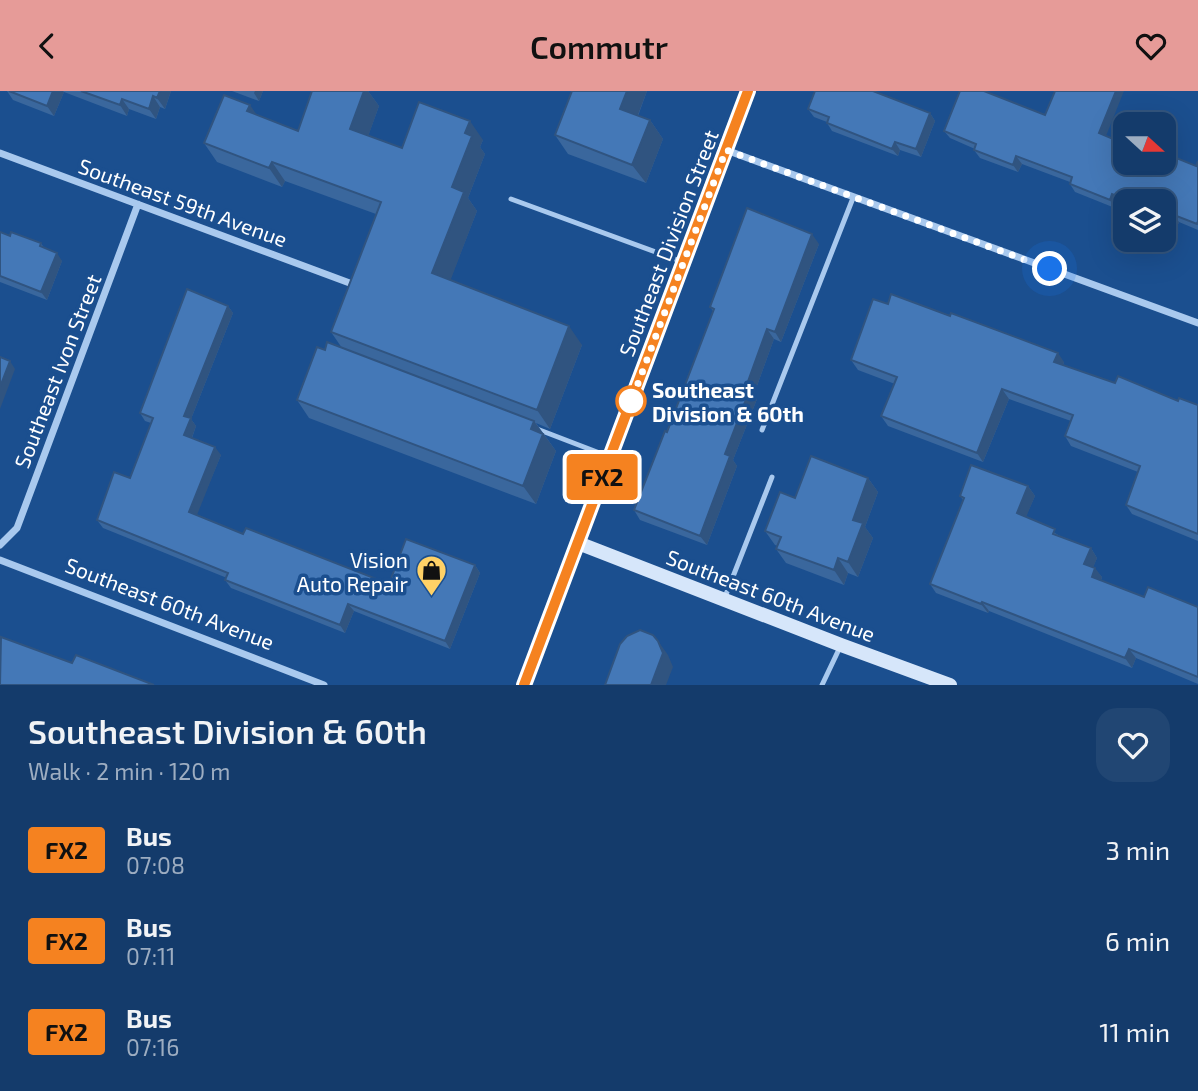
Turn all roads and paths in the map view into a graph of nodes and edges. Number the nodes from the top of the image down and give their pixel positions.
1 (748, 91) edge
2 (726, 150) junction
3 (0, 153) edge
4 (853, 198) junction
5 (511, 199) dead end
6 (138, 204) junction
7 (683, 262) junction
8 (355, 285) edge
9 (1198, 323) edge
10 (524, 424) edge
11 (762, 430) dead end
12 (610, 457) junction
13 (772, 477) dead end
14 (578, 543) junction
15 (0, 545) edge
16 (0, 560) edge
17 (724, 600) junction
18 (841, 645) junction
19 (324, 685) edge
20 (524, 685) edge
21 (822, 685) edge
22 (950, 685) edge

1 - 2 main road, Southeast Division Street
2 - 4 street
2 - 7 main road, Southeast Division Street
3 - 6 street, Southeast 59th Avenue
4 - 9 street
4 - 11 lane
5 - 7 lane
6 - 8 street, Southeast 59th Avenue
6 - 15 street, Southeast Ivon Street
7 - 12 main road, Southeast Division Street
10 - 12 lane
12 - 14 main road, Southeast Division Street
13 - 17 lane
14 - 17 main road, Southeast 60th Avenue
14 - 20 main road, Southeast Division Street
16 - 19 street, Southeast 60th Avenue
17 - 18 main road, Southeast 60th Avenue
18 - 21 lane
18 - 22 main road, Southeast 60th Avenue

